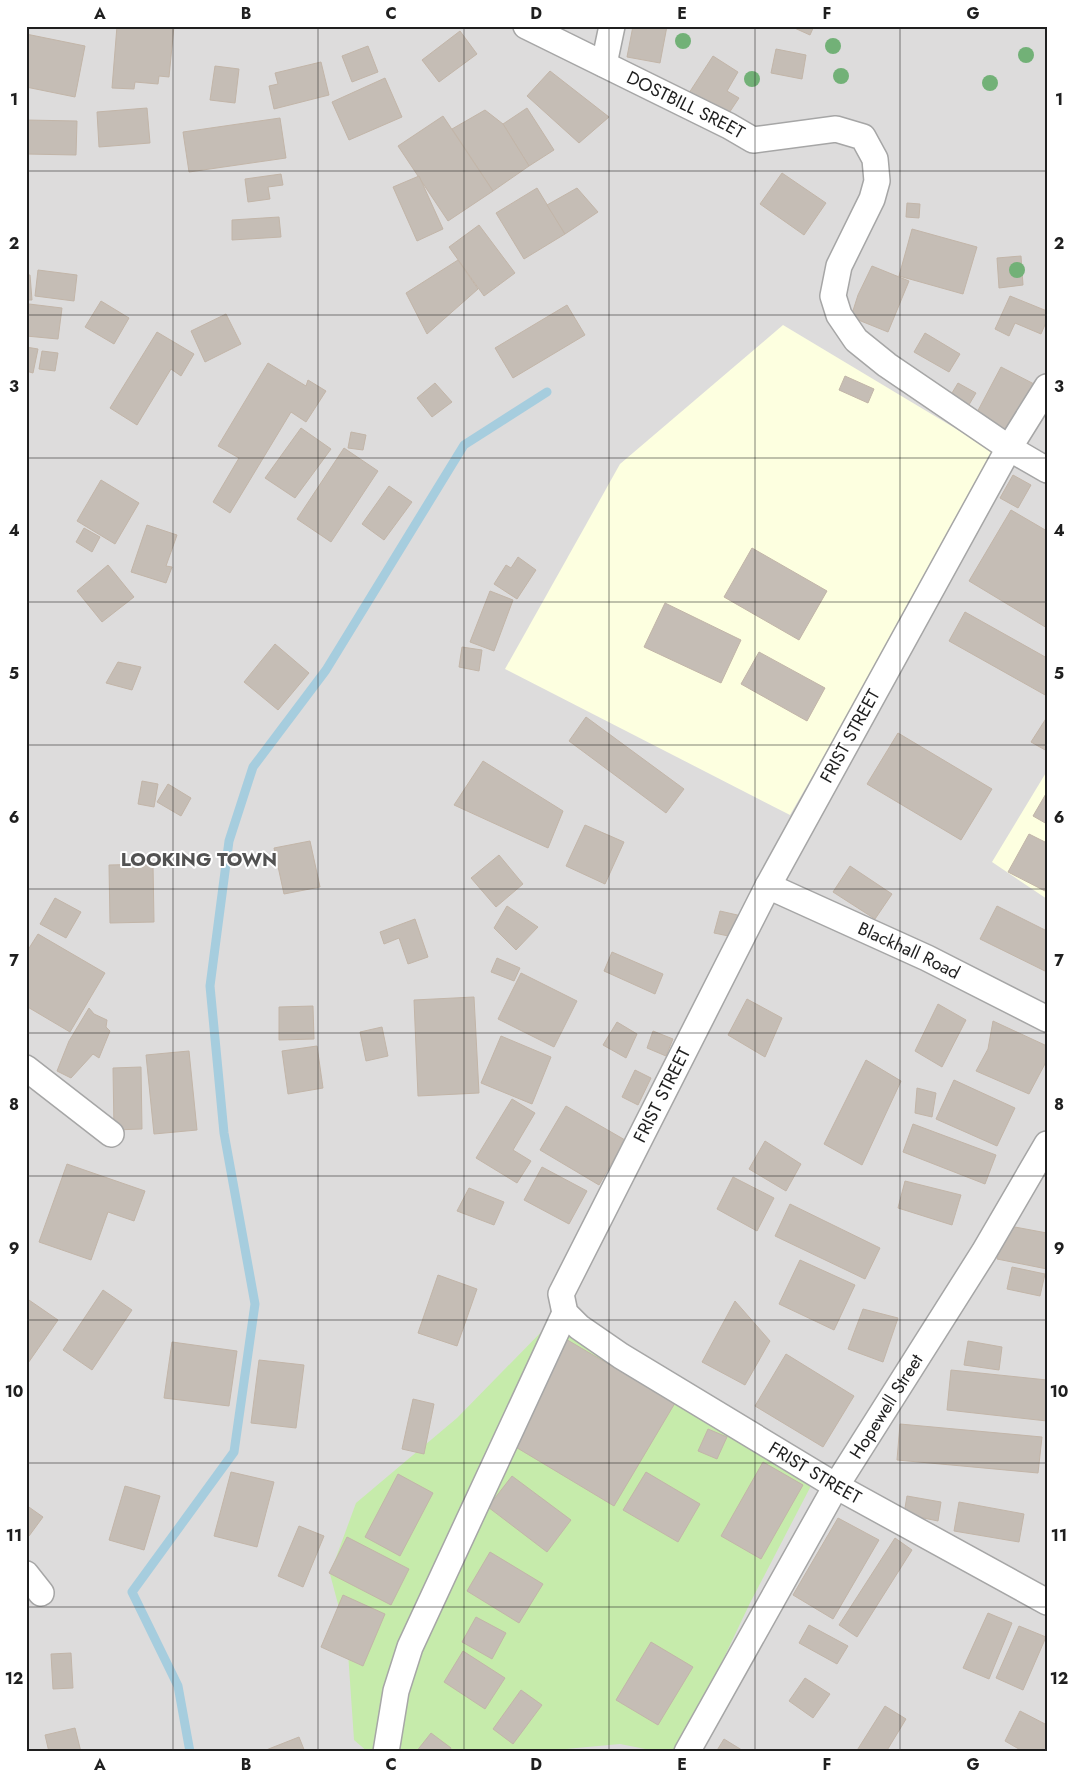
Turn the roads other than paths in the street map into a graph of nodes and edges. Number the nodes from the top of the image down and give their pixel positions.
1 (526, 26) edge
2 (612, 26) edge
3 (604, 64) junction
4 (1047, 387) edge
5 (1009, 448) junction
6 (1047, 470) edge
7 (768, 886) junction
8 (1047, 1019) edge
9 (26, 1068) edge
10 (111, 1134) dead end
11 (1047, 1144) edge
12 (565, 1314) junction
13 (836, 1486) junction
14 (1047, 1602) edge
15 (386, 1752) edge
16 (686, 1752) edge

1 - 3 street, DOSTBILL SREET
2 - 3 street
3 - 5 street, DOSTBILL SREET
4 - 5 street, FRIST STREET
5 - 6 street, DOSTBILL SREET
5 - 7 street, FRIST STREET
7 - 8 street, Blackhall Road
7 - 12 street, FRIST STREET
9 - 10 street
11 - 13 street, Hopewell Street
12 - 13 street, FRIST STREET
12 - 15 street
13 - 14 street, FRIST STREET
13 - 16 street, Hopewell Street

